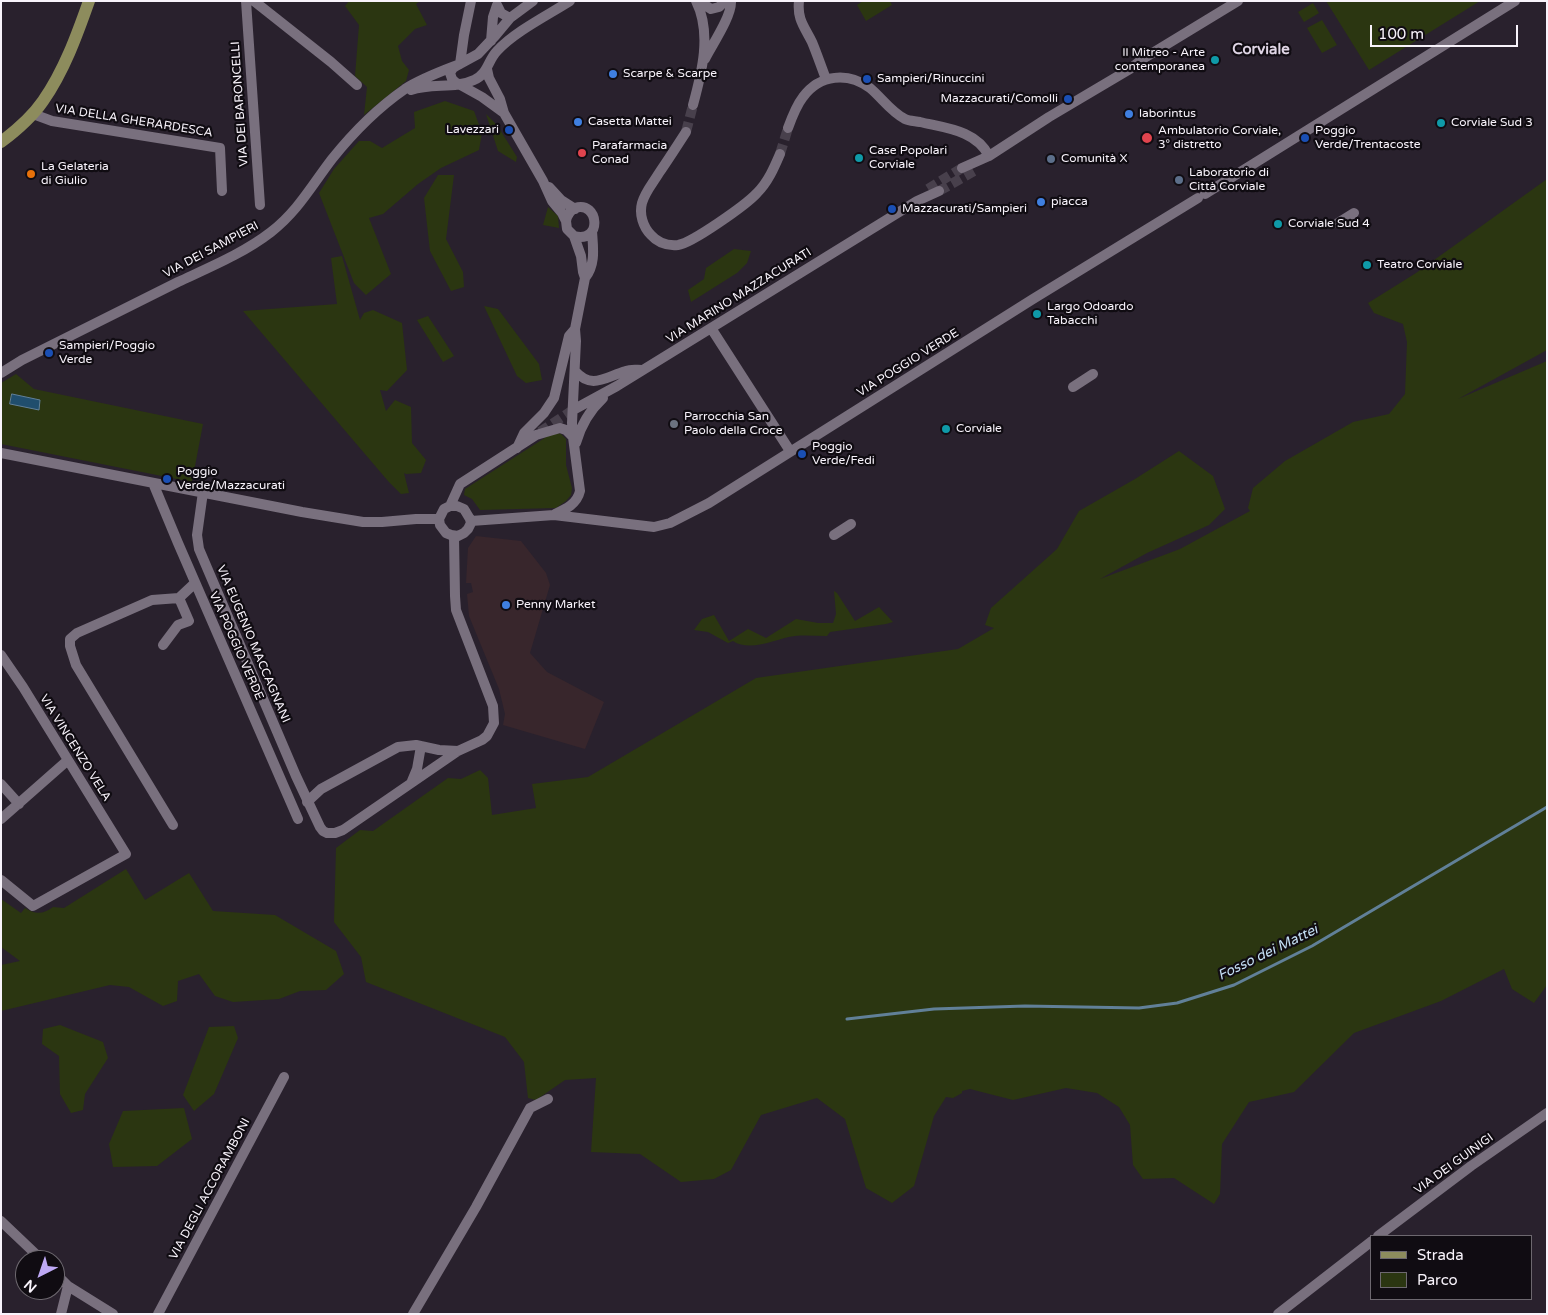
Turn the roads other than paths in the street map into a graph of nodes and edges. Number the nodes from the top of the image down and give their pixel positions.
1 (89, 1) edge
2 (246, 1) edge
3 (254, 1) edge
4 (471, 1) edge
5 (533, 1) edge
6 (570, 1) edge
7 (698, 1) edge
8 (725, 1) edge
9 (731, 1) edge
10 (799, 1) edge
11 (1238, 1) edge
12 (1514, 2) edge
13 (497, 3) edge
14 (510, 18) junction
15 (492, 40) junction
16 (703, 62) junction
17 (460, 64) junction
18 (487, 69) junction
19 (826, 79) junction
20 (458, 84) junction
21 (357, 85) dead end
22 (393, 98) junction
23 (693, 105) tunnel mouth
24 (33, 114) junction
25 (504, 114) junction
26 (788, 128) tunnel mouth
27 (686, 132) tunnel mouth
28 (1, 142) edge
29 (780, 154) tunnel mouth
30 (986, 158) junction
31 (962, 168) tunnel mouth
32 (974, 171) tunnel mouth
33 (543, 181) junction
34 (928, 189) tunnel mouth
35 (222, 191) dead end
36 (939, 191) tunnel mouth
37 (917, 201) junction
38 (260, 205) dead end
39 (575, 209) junction
40 (1354, 213) dead end
41 (566, 221) junction
42 (1338, 223) dead end
43 (592, 232) junction
44 (574, 236) junction
45 (586, 278) junction
46 (711, 328) junction
47 (575, 329) junction
48 (643, 370) junction
49 (575, 371) junction
50 (1, 373) edge
51 (1093, 374) dead end
52 (617, 386) junction
53 (1073, 387) dead end
54 (573, 410) junction
55 (574, 441) junction
56 (517, 448) junction
57 (790, 451) junction
58 (1, 453) edge
59 (153, 483) junction
60 (203, 492) junction
61 (450, 506) junction
62 (554, 515) junction
63 (439, 519) junction
64 (471, 521) junction
65 (851, 524) dead end
66 (834, 535) dead end
67 (454, 536) junction
68 (195, 583) junction
69 (178, 598) junction
70 (163, 645) dead end
71 (1, 656) edge
72 (421, 746) junction
73 (458, 751) junction
74 (68, 760) junction
75 (411, 782) junction
76 (1, 784) edge
77 (308, 802) junction
78 (18, 804) junction
79 (1, 819) edge
80 (298, 819) dead end
81 (173, 825) dead end
82 (1, 880) edge
83 (284, 1077) dead end
84 (548, 1099) dead end
85 (1547, 1113) edge
86 (1, 1221) edge
87 (1379, 1235) edge
88 (1370, 1243) edge
89 (31, 1250) edge
90 (65, 1283) edge
91 (68, 1286) junction
92 (61, 1314) edge
93 (113, 1314) edge
94 (158, 1314) edge
95 (414, 1314) edge
96 (1278, 1314) edge

1 - 24 main road
2 - 38 street, VIA DEI BARONCELLI
3 - 21 street
4 - 17 street
5 - 14 street, VIA DEI SAMPIERI
6 - 18 street, VIA DEI SAMPIERI
7 - 8 street
7 - 16 street
9 - 16 street
10 - 19 street
11 - 30 street
12 - 57 street, VIA POGGIO VERDE
13 - 14 street
13 - 15 street
14 - 15 street, VIA DEI SAMPIERI
15 - 17 street, VIA DEI SAMPIERI
16 - 23 street
17 - 20 street
17 - 22 street, VIA DEI SAMPIERI
18 - 20 street, VIA DEI SAMPIERI
18 - 25 street
19 - 26 street
19 - 30 street
20 - 22 street, VIA DEI SAMPIERI
20 - 25 street
22 - 50 street, VIA DEI SAMPIERI
24 - 28 main road
24 - 35 street, VIA DELLA GHERARDESCA
25 - 33 street
27 - 29 street
30 - 31 street
30 - 32 street
33 - 39 street
33 - 41 street
34 - 37 street, VIA MARINO MAZZACURATI
36 - 37 street, VIA MARINO MAZZACURATI
37 - 46 street, VIA MARINO MAZZACURATI
39 - 41 street
39 - 43 street
40 - 42 street
41 - 44 street
43 - 44 street
43 - 45 street
44 - 45 street
45 - 47 street
46 - 48 street, VIA MARINO MAZZACURATI
46 - 57 street
47 - 49 street
47 - 56 street
48 - 49 street
48 - 52 street, VIA MARINO MAZZACURATI
49 - 54 street
51 - 53 street
52 - 54 street, VIA MARINO MAZZACURATI
52 - 55 street
54 - 55 street
55 - 56 street
55 - 62 street
56 - 61 street
57 - 62 street, VIA POGGIO VERDE
58 - 59 street
59 - 60 street
59 - 68 street, VIA POGGIO VERDE
60 - 63 street
60 - 77 street, VIA EUGENIO MACCAGNANI
61 - 63 street
61 - 64 street
62 - 64 street
63 - 67 street
64 - 67 street
65 - 66 street
67 - 73 street, VIA EUGENIO MACCAGNANI
68 - 69 street
68 - 80 street, VIA POGGIO VERDE
69 - 70 street
69 - 81 street
71 - 74 street, VIA VINCENZO VELA
72 - 73 street
72 - 75 street
72 - 77 street
73 - 75 street, VIA EUGENIO MACCAGNANI
74 - 78 street
74 - 82 street, VIA VINCENZO VELA
75 - 77 street, VIA EUGENIO MACCAGNANI
76 - 78 street
78 - 79 street
83 - 94 street, VIA DEGLI ACCORAMBONI
84 - 95 street
85 - 87 street, VIA DEI GUINIGI
86 - 89 street
88 - 96 street
90 - 91 street
91 - 92 street
91 - 93 street

